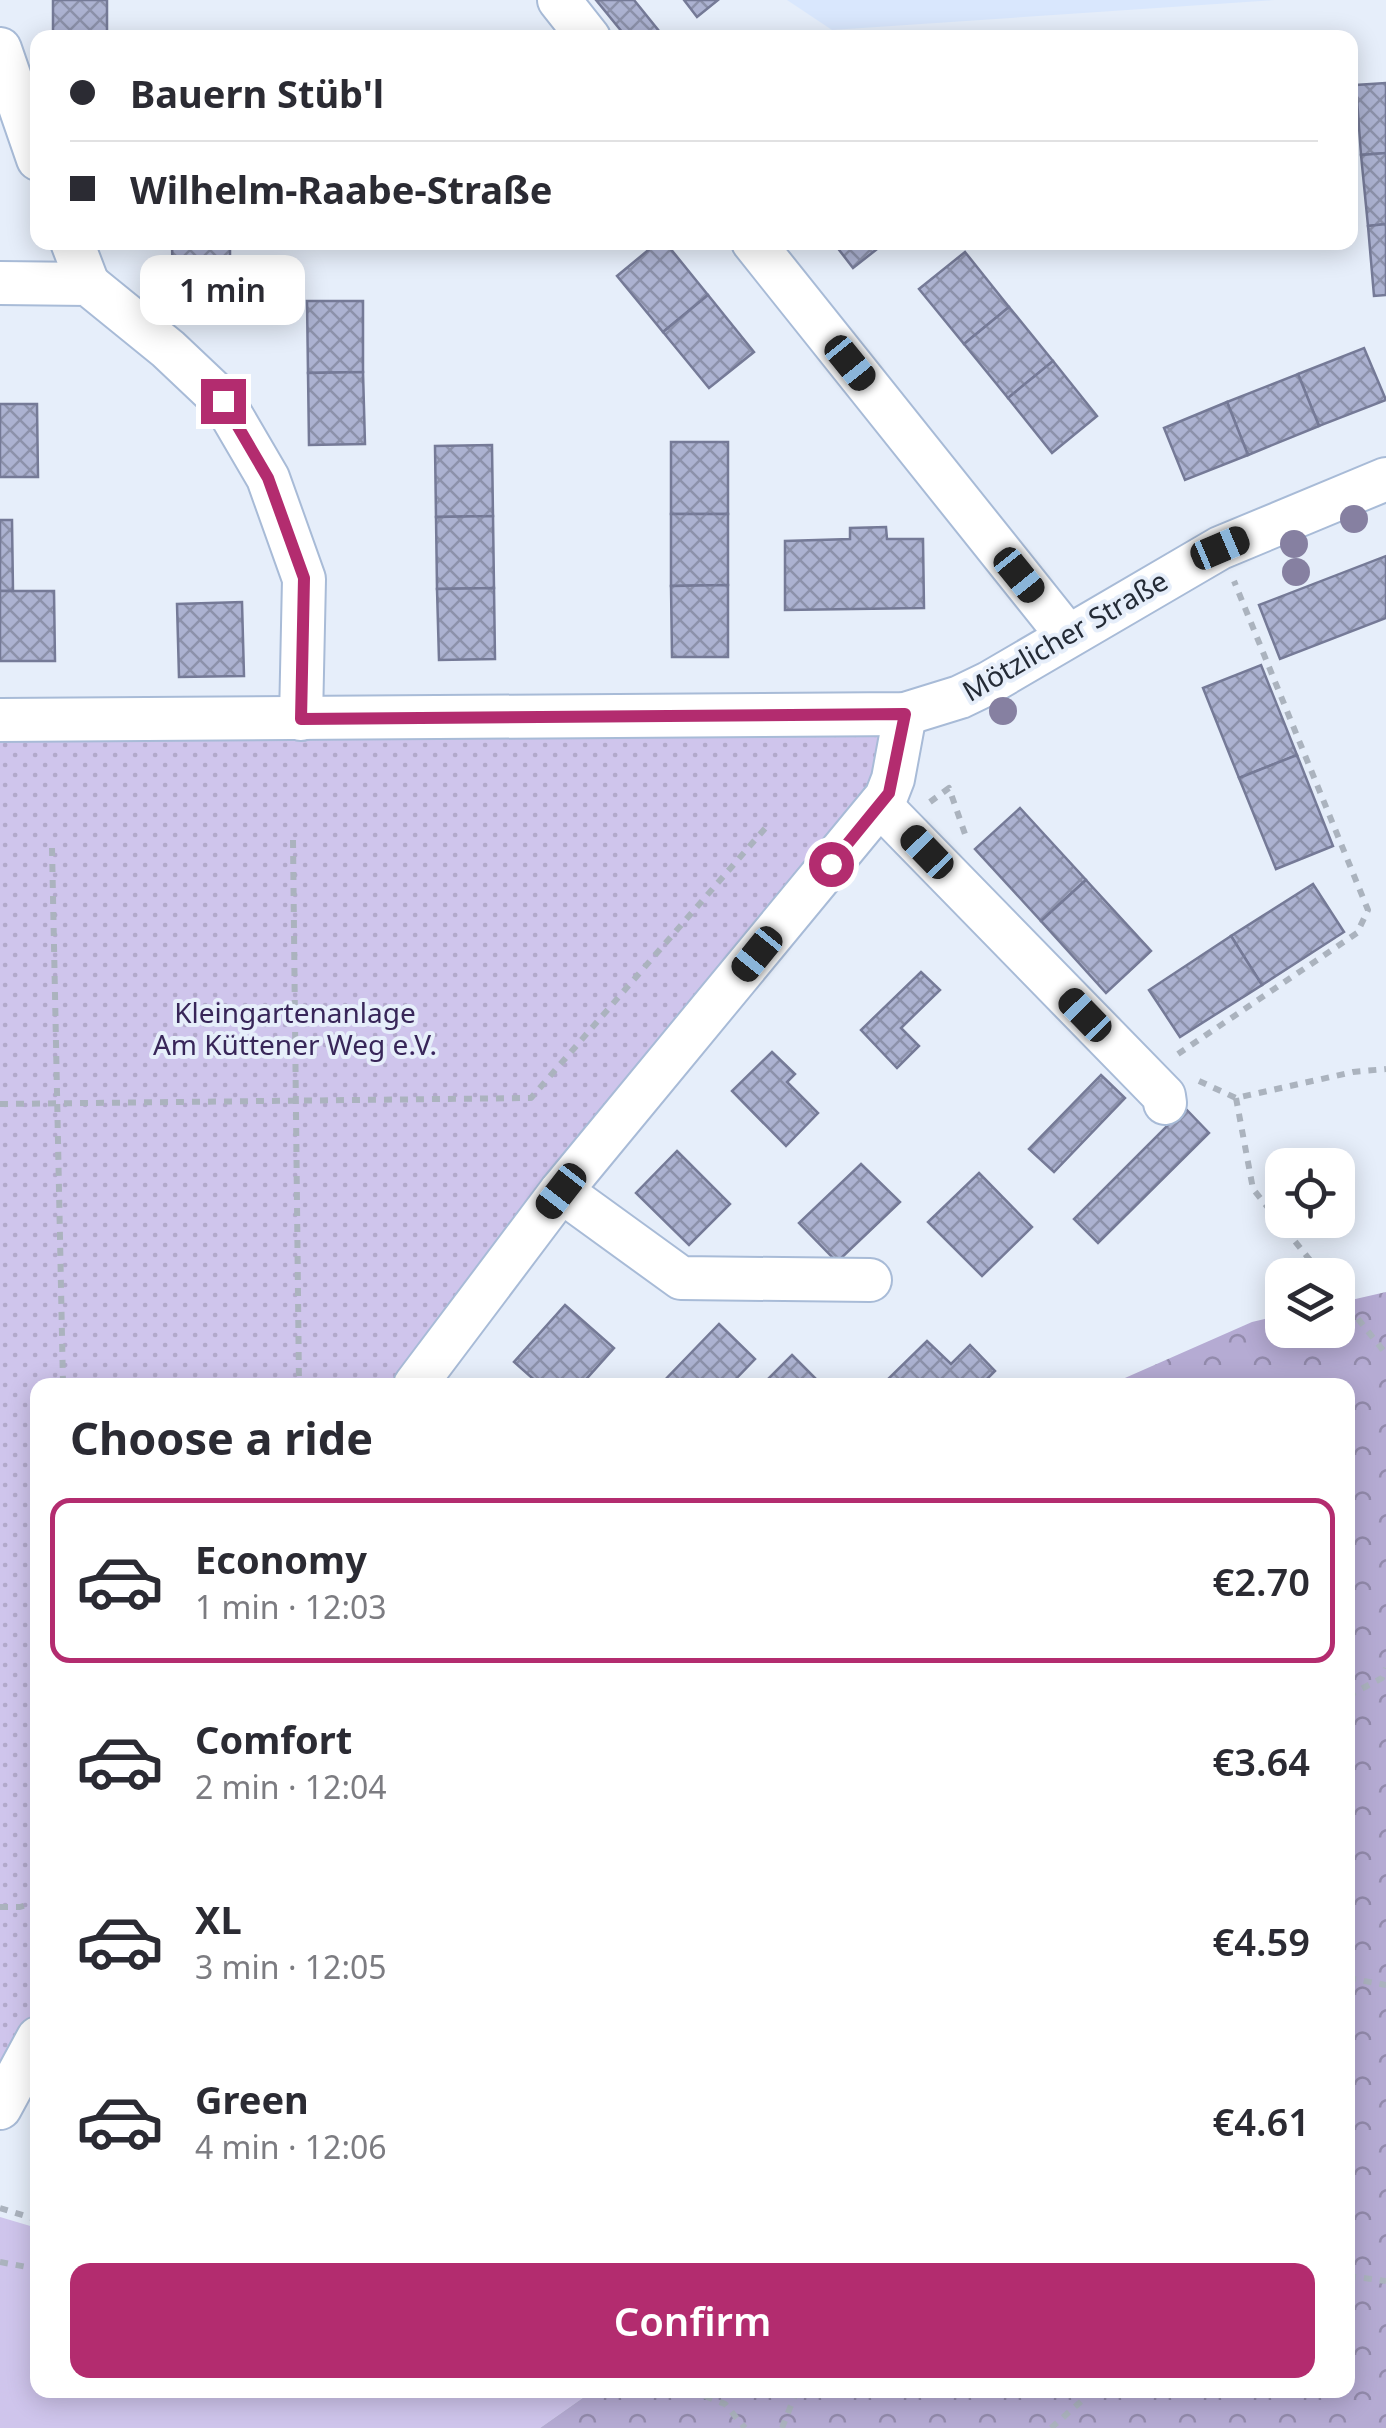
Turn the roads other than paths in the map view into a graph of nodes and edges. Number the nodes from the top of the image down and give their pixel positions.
1 (559, 0) edge
2 (583, 30) edge
3 (0, 50) edge
4 (30, 136) edge
5 (75, 250) edge
6 (759, 250) edge
7 (0, 282) edge
8 (88, 284) junction
9 (1386, 479) edge
10 (1067, 635) junction
11 (905, 714) junction
12 (301, 719) junction
13 (0, 720) edge
14 (890, 815) junction
15 (1164, 1100) road end
16 (561, 1191) junction
17 (870, 1280) dead end
18 (420, 1378) edge
19 (30, 2053) edge
20 (0, 2108) edge

1 - 2 street
3 - 4 street
5 - 8 street
6 - 10 street
7 - 8 street
8 - 12 street
9 - 10 street, Mötzlicher Straße
10 - 11 street, Mötzlicher Straße
11 - 12 street, Mötzlicher Straße
11 - 14 street
12 - 13 street, Mötzlicher Straße
14 - 15 street
14 - 16 street
16 - 17 street
16 - 18 street
19 - 20 street

